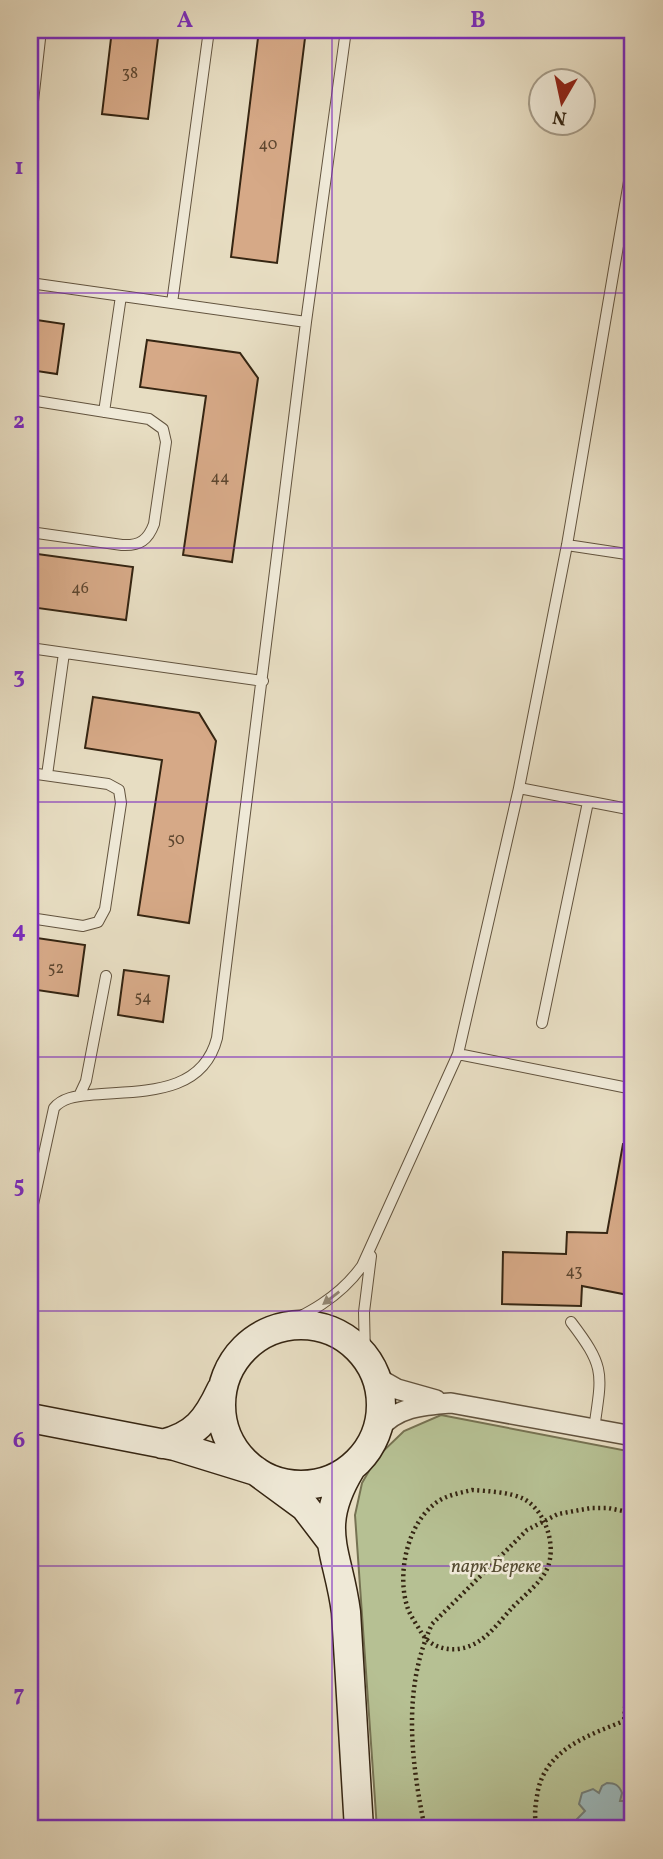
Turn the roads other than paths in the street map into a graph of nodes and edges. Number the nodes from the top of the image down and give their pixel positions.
1 (41, 30) edge
2 (209, 30) edge
3 (346, 30) edge
4 (30, 128) edge
5 (633, 158) edge
6 (630, 199) edge
7 (30, 283) edge
8 (121, 296) junction
9 (172, 303) junction
10 (306, 322) junction
11 (30, 400) edge
12 (104, 412) junction
13 (30, 532) edge
14 (568, 545) junction
15 (633, 555) edge
16 (30, 648) edge
17 (64, 653) junction
18 (263, 681) junction
19 (30, 773) edge
20 (47, 775) junction
21 (519, 788) junction
22 (588, 802) junction
23 (633, 810) edge
24 (30, 918) edge
25 (107, 976) dead end
26 (542, 1023) dead end
27 (458, 1054) junction
28 (633, 1089) edge
29 (79, 1096) junction
30 (30, 1217) edge
31 (372, 1245) junction
32 (571, 1322) dead end
33 (272, 1331) junction
34 (370, 1366) junction
35 (224, 1384) junction
36 (451, 1403) junction
37 (30, 1418) edge
38 (594, 1429) junction
39 (377, 1431) junction
40 (633, 1436) edge
41 (162, 1444) junction
42 (351, 1468) junction
43 (256, 1471) junction
44 (331, 1541) junction
45 (359, 1829) edge

1 - 4 lane
2 - 9 lane
3 - 10 lane
5 - 6 lane
6 - 14 lane
7 - 8 lane
8 - 9 lane
8 - 12 lane
9 - 10 lane
10 - 18 lane
11 - 12 lane
12 - 13 lane
14 - 15 lane
14 - 21 lane
16 - 17 lane
17 - 18 lane
17 - 20 lane
18 - 29 lane
19 - 20 lane
20 - 24 lane
21 - 22 lane
21 - 27 lane
22 - 23 lane
22 - 26 lane
25 - 29 lane
27 - 28 lane
27 - 31 lane
29 - 30 lane
31 -> 33 lane
31 - 34 lane
32 - 38 lane
33 - 34 street
33 - 35 street
34 - 36 street
34 - 39 street
35 - 41 street
35 - 43 street
36 - 38 street
36 - 39 street
37 - 41 street
38 - 40 street
39 - 42 street
41 - 43 street
42 - 43 street
42 - 44 street
43 - 44 street
44 - 45 street

